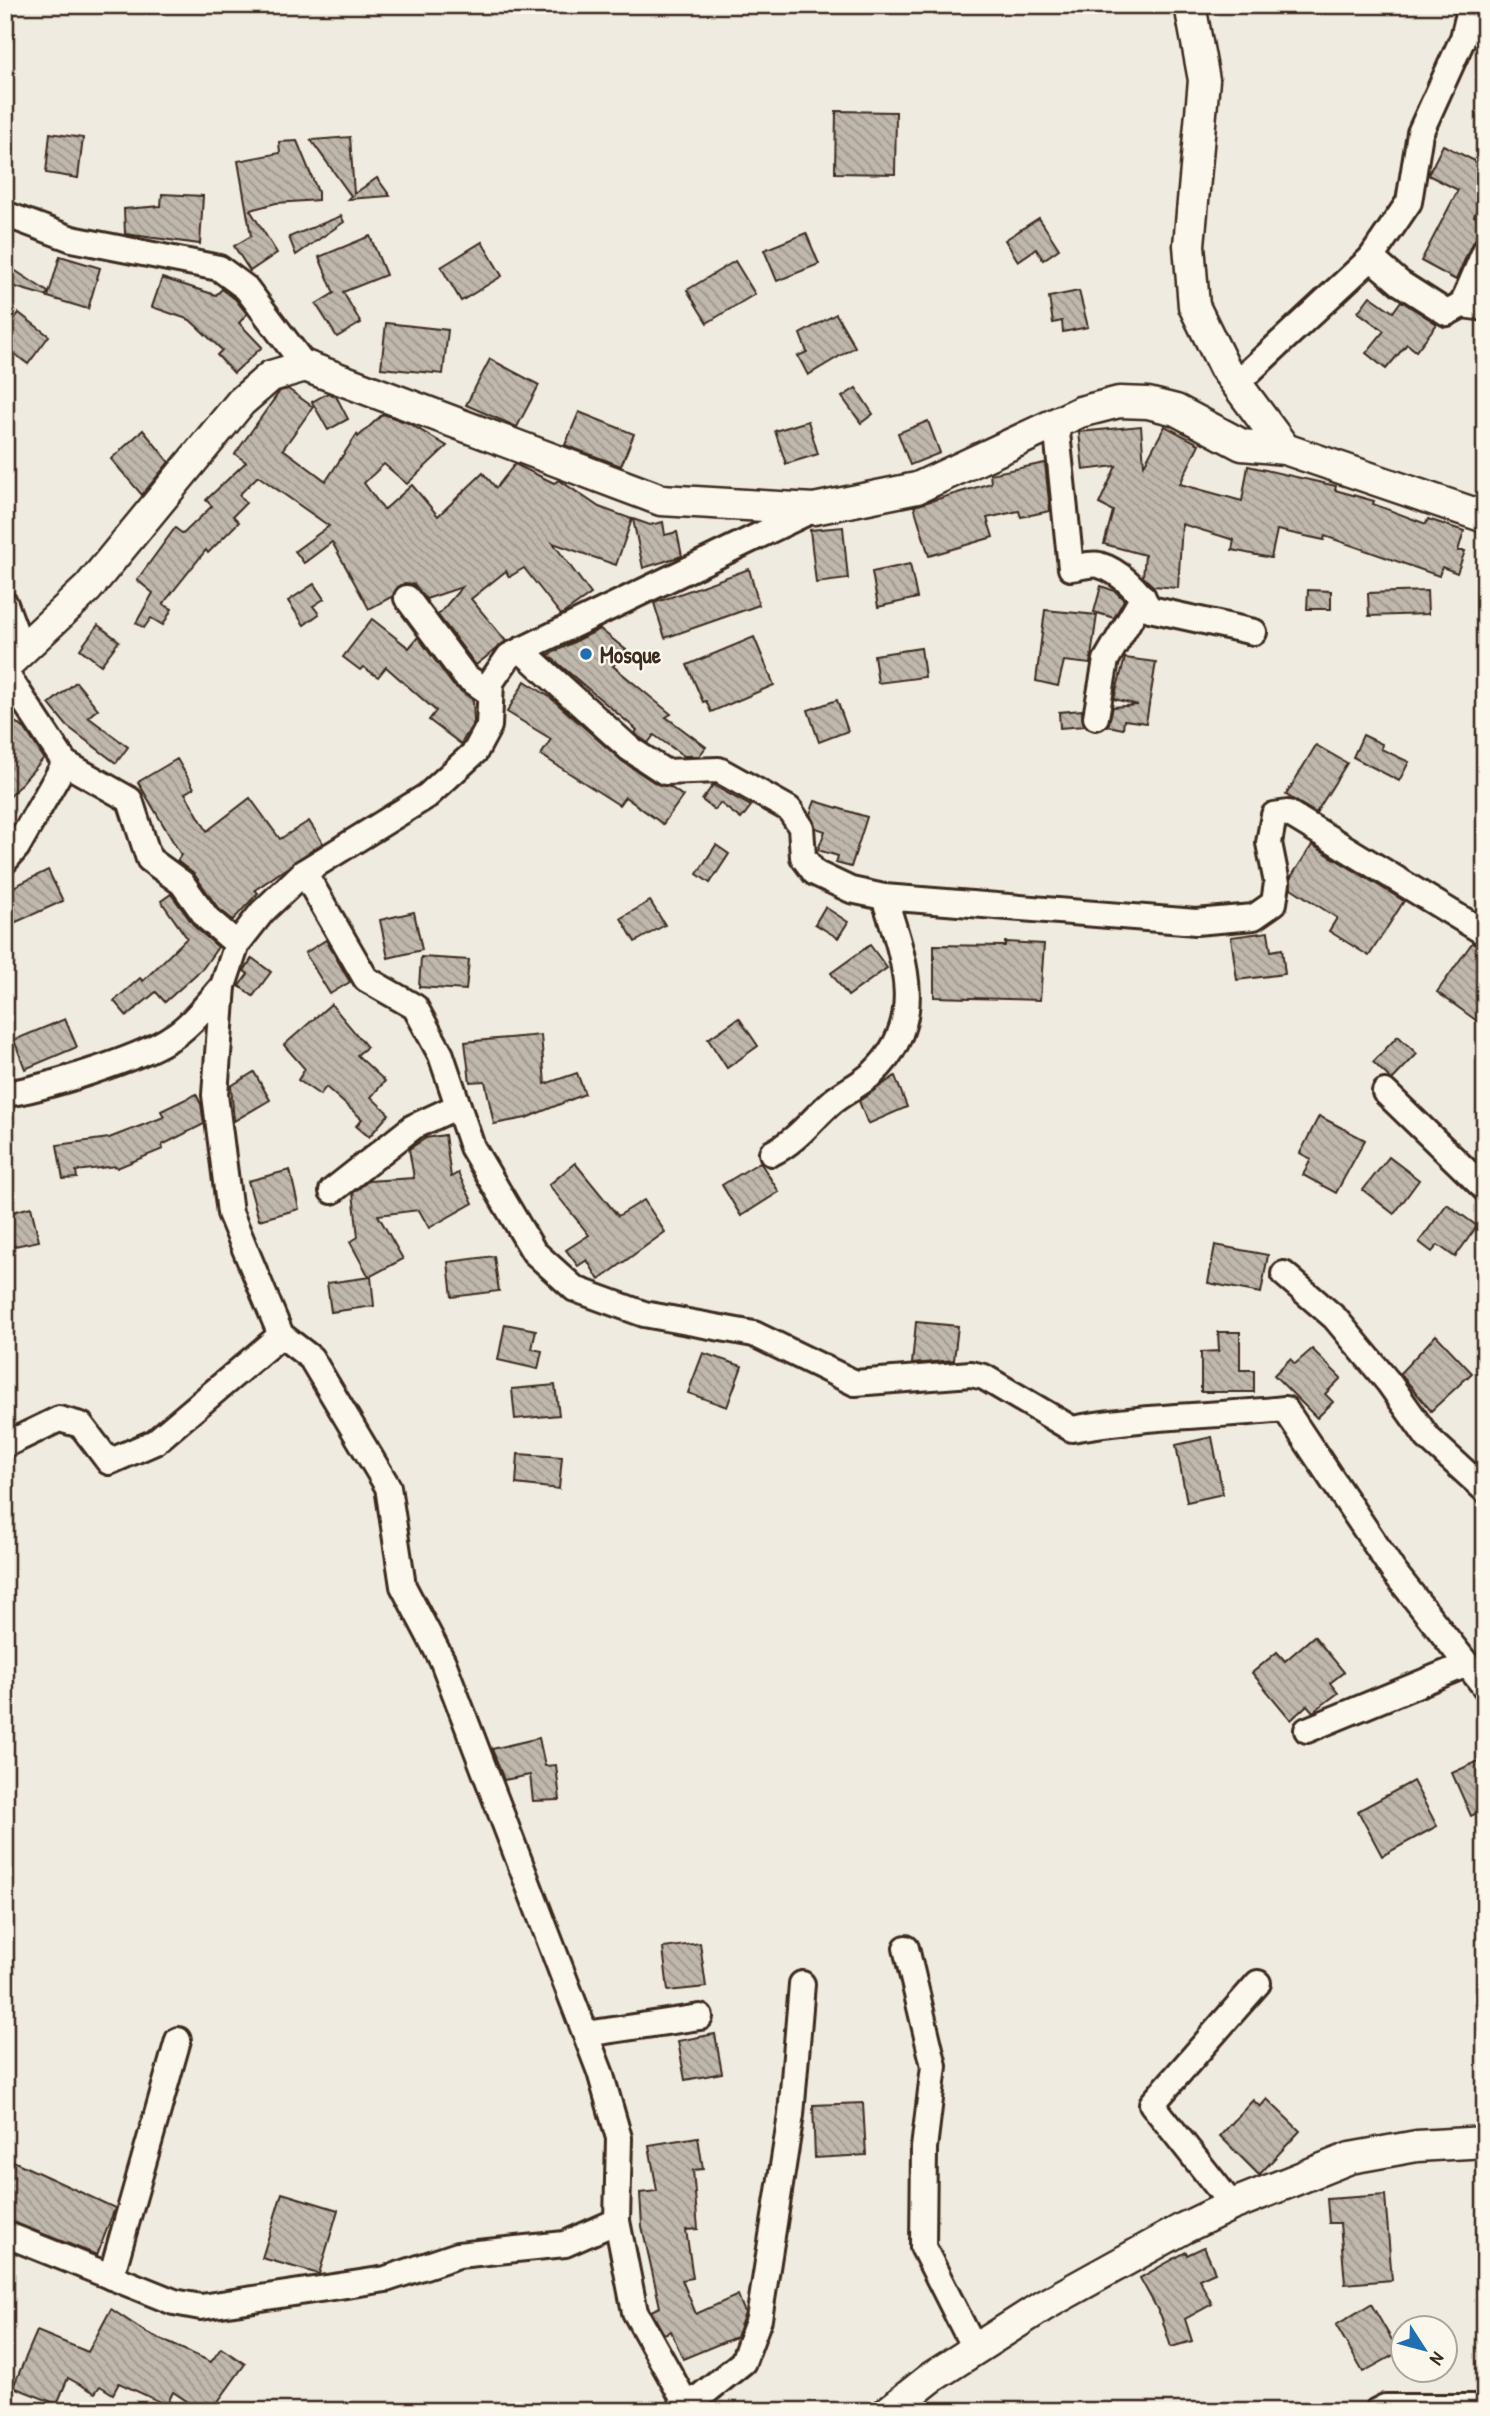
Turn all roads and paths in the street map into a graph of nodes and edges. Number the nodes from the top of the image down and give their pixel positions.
1 (1190, 5) edge
2 (1471, 5) edge
3 (5, 214) edge
4 (1485, 251) edge
5 (1371, 258) junction
6 (1473, 306) edge
7 (305, 366) junction
8 (1237, 383) junction
9 (1056, 423) junction
10 (1285, 449) junction
11 (814, 509) junction
12 (1485, 517) edge
13 (1143, 597) junction
14 (407, 598) dead end
15 (5, 604) edge
16 (1254, 632) dead end
17 (521, 650) junction
18 (11, 663) edge
19 (490, 693) junction
20 (1096, 717) dead end
21 (65, 762) junction
22 (5, 860) edge
23 (304, 872) junction
24 (884, 897) junction
25 (1485, 933) edge
26 (237, 944) junction
27 (223, 986) junction
28 (1385, 1092) dead end
29 (5, 1094) edge
30 (458, 1106) junction
31 (772, 1153) dead end
32 (1484, 1187) edge
33 (332, 1191) dead end
34 (1284, 1274) dead end
35 (281, 1335) junction
36 (5, 1445) edge
37 (1485, 1490) edge
38 (1465, 1665) junction
39 (1485, 1687) edge
40 (1307, 1730) dead end
41 (906, 1948) dead end
42 (1258, 1983) dead end
43 (802, 1984) dead end
44 (700, 2017) dead end
45 (586, 2034) junction
46 (178, 2040) dead end
47 (1485, 2142) edge
48 (1232, 2205) junction
49 (617, 2221) junction
50 (5, 2234) edge
51 (111, 2277) junction
52 (975, 2350) junction
53 (1485, 2407) edge
54 (689, 2409) edge
55 (889, 2411) edge
56 (1377, 2411) edge

1 - 8 street
2 - 5 street
3 - 7 street
4 - 6 street
5 - 6 street
5 - 8 street
7 - 11 street
7 - 18 street
8 - 10 street
9 - 10 street
9 - 11 street
9 - 13 street
10 - 12 street
11 - 17 street
13 - 16 street
13 - 20 street
14 - 19 street
15 - 18 street
17 - 19 street
17 - 24 street
18 - 21 street
19 - 23 street
21 - 22 street
21 - 26 street
23 - 26 street
23 - 30 street
24 - 25 street
24 - 31 street
26 - 27 street
27 - 29 street
27 - 35 street
28 - 32 street
30 - 33 street
30 - 38 street
34 - 37 street
35 - 36 street
35 - 45 street
38 - 39 street
38 - 40 street
41 - 52 street
42 - 48 street
43 - 54 street
44 - 45 street
45 - 49 street
46 - 51 street
47 - 48 street
48 - 52 street
49 - 51 street
49 - 54 street
50 - 51 street
52 - 55 street
53 - 56 street

